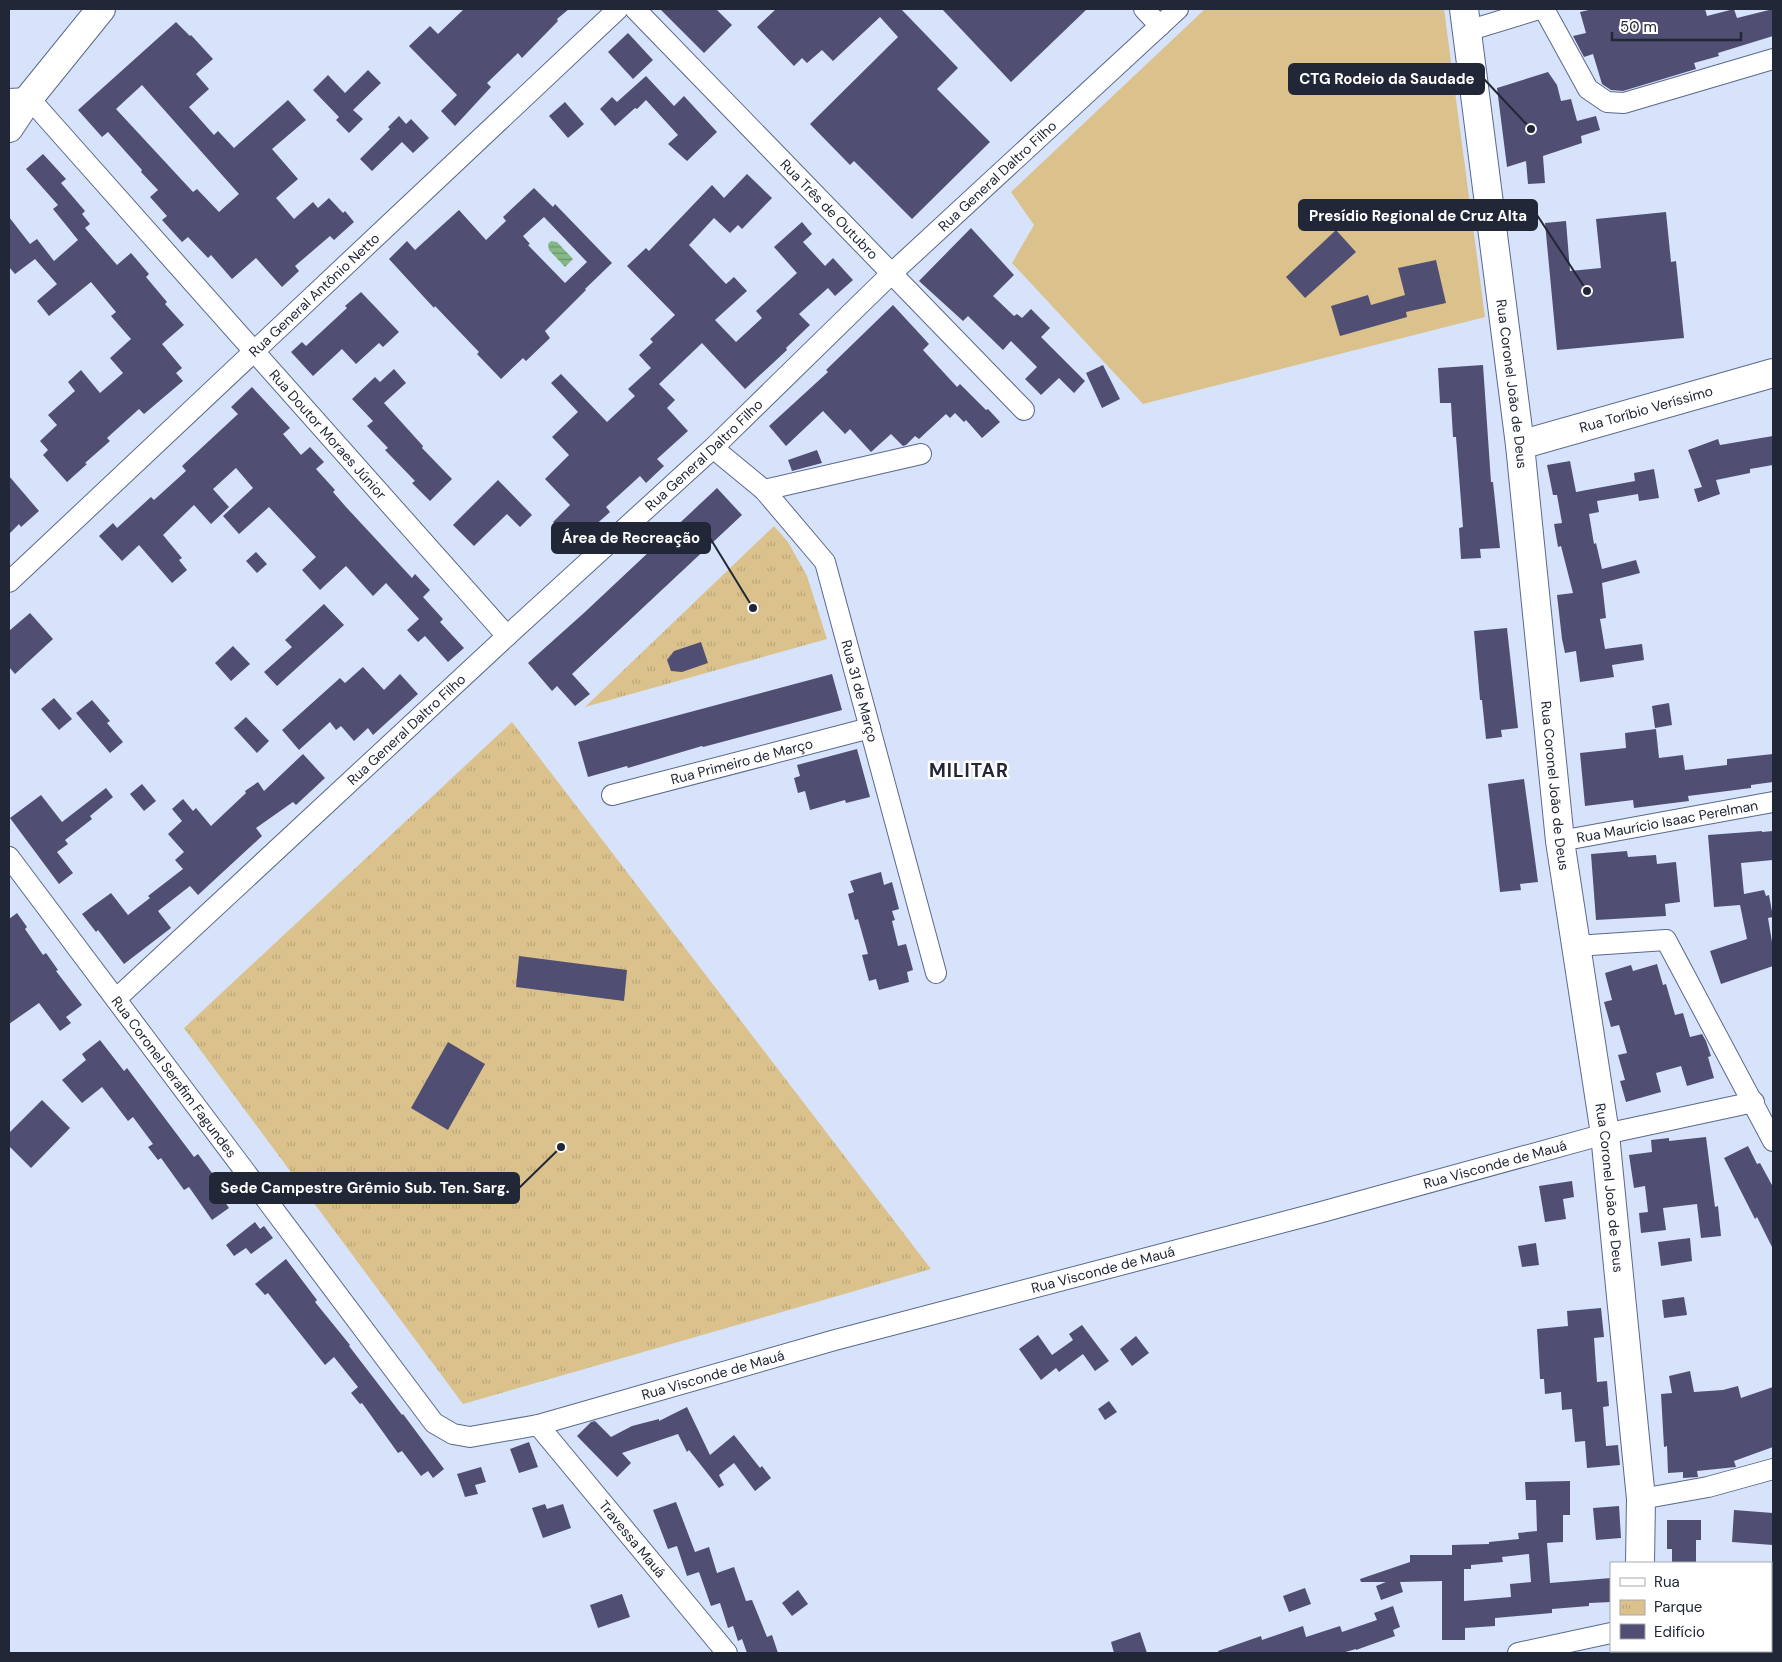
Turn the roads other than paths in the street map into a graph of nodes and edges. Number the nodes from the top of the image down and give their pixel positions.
1 (101, 9) edge
2 (618, 9) edge
3 (635, 9) edge
4 (1144, 9) edge
5 (1178, 9) edge
6 (1539, 9) edge
7 (1544, 9) edge
8 (1465, 20) edge
9 (1160, 26) junction
10 (1773, 59) edge
11 (19, 99) edge
12 (9, 128) edge
13 (892, 273) junction
14 (255, 352) junction
15 (1773, 372) edge
16 (1024, 410) dead end
17 (1520, 444) junction
18 (713, 448) junction
19 (921, 454) dead end
20 (764, 490) junction
21 (9, 582) edge
22 (507, 636) junction
23 (870, 728) junction
24 (612, 795) dead end
25 (1773, 802) edge
26 (1560, 841) junction
27 (9, 857) edge
28 (1576, 946) junction
29 (936, 973) dead end
30 (116, 999) junction
31 (1754, 1102) junction
32 (1605, 1134) junction
33 (1773, 1141) edge
34 (538, 1425) junction
35 (453, 1434) joint
36 (1773, 1469) edge
37 (1641, 1500) junction
38 (1640, 1562) edge
39 (1610, 1632) edge
40 (727, 1653) edge
41 (1518, 1653) edge

1 - 11 street
2 - 14 street, Rua General Antônio Netto
3 - 13 street, Rua Três de Outubro
4 - 9 street
5 - 9 street, Rua General Daltro Filho
6 - 8 street
7 - 10 street
8 - 17 street, Rua Coronel João de Deus
9 - 13 street, Rua General Daltro Filho
11 - 12 street
11 - 14 street, Rua Doutor Moraes Júnior
13 - 16 street, Rua Três de Outubro
13 - 18 street, Rua General Daltro Filho
14 - 21 street, Rua General Antônio Netto
14 - 22 street, Rua Doutor Moraes Júnior
15 - 17 street, Rua Toríbio Veríssimo
17 - 26 street, Rua Coronel João de Deus
18 - 20 street, Rua 31 de Março
18 - 22 street, Rua General Daltro Filho
19 - 20 street
20 - 23 street, Rua 31 de Março
22 - 30 street, Rua General Daltro Filho
23 - 24 street, Rua Primeiro de Março
23 - 29 street, Rua 31 de Março
25 - 26 street, Rua Maurício Isaac Perelman
26 - 28 street, Rua Coronel João de Deus
27 - 30 street, Rua Coronel Serafim Fagundes
28 - 31 street
28 - 32 street, Rua Coronel João de Deus
30 - 35 street, Rua Coronel Serafim Fagundes
31 - 32 street, Rua Visconde de Mauá
31 - 33 street
32 - 34 street, Rua Visconde de Mauá
32 - 37 street, Rua Coronel João de Deus
34 - 35 street, Rua Visconde de Mauá
34 - 40 street, Travessa Mauá
36 - 37 street
37 - 38 street, Rua Coronel João de Deus
39 - 41 street

